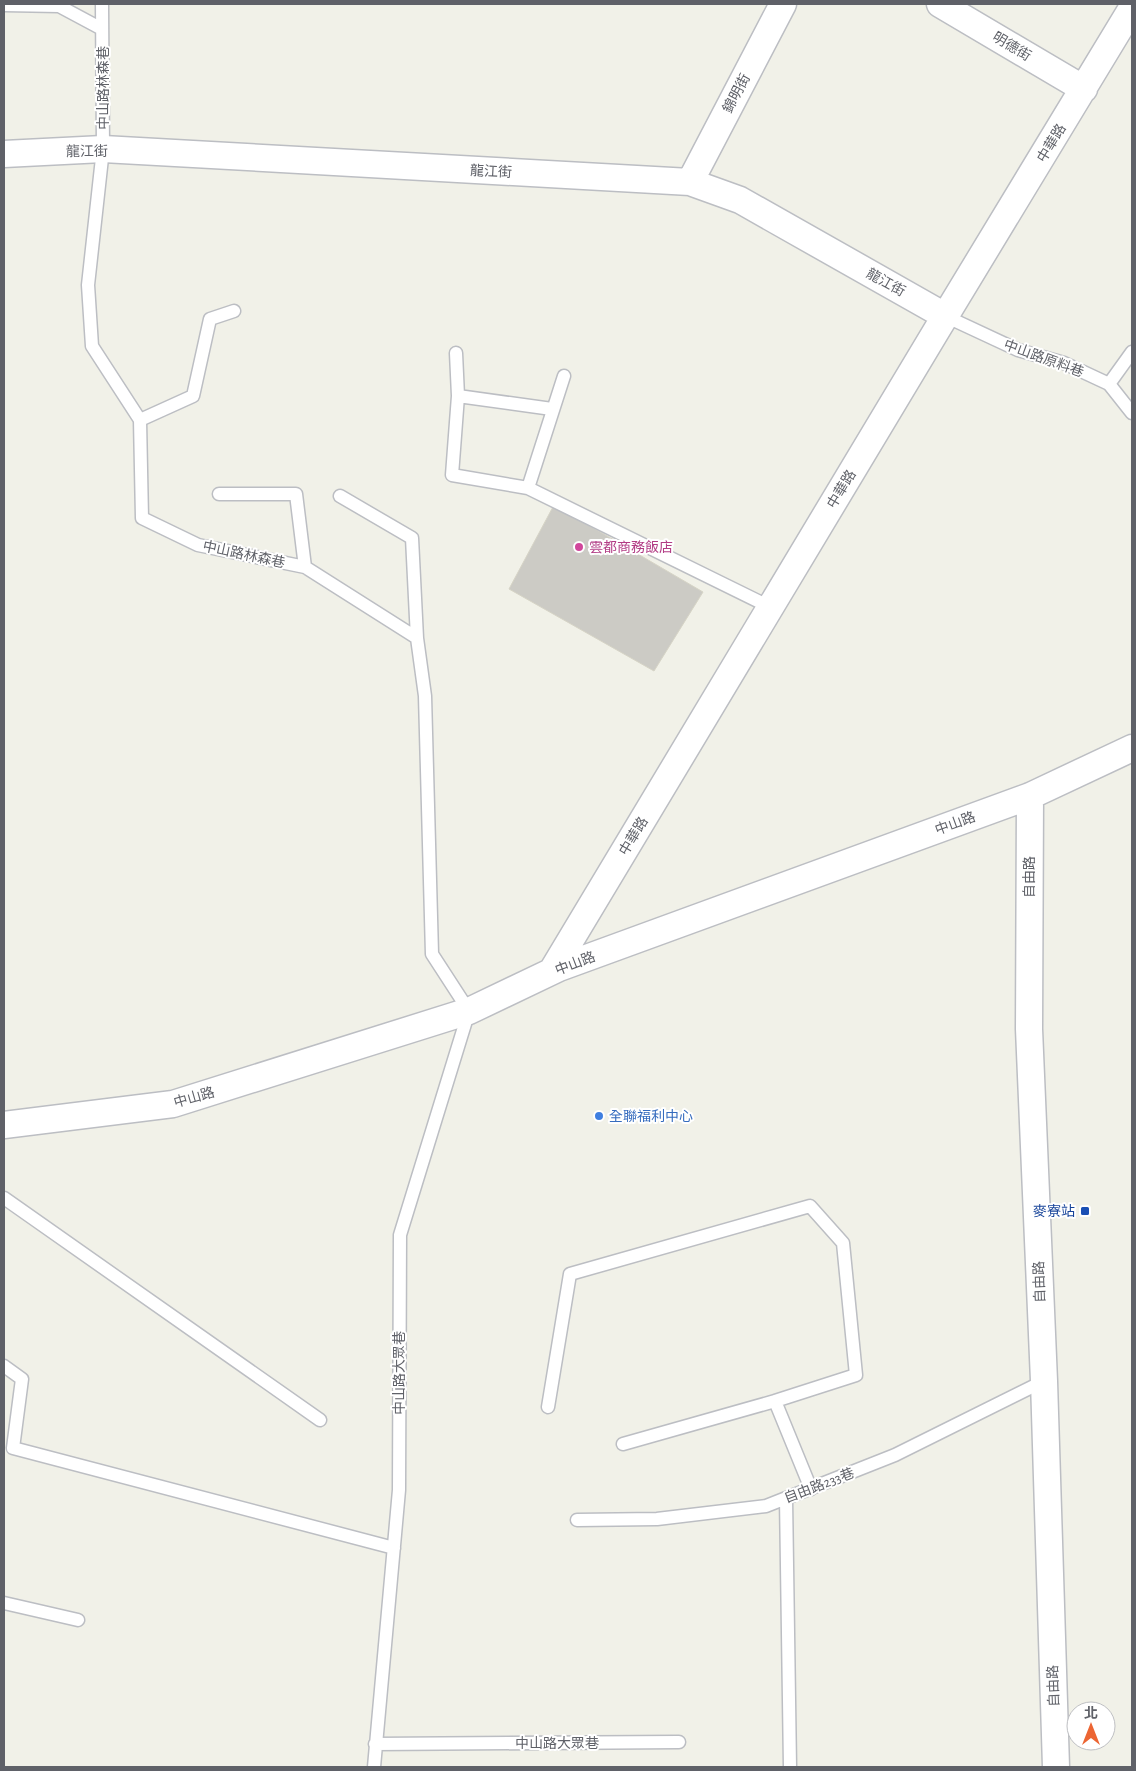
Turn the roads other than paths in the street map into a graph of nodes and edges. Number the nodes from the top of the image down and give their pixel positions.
1 (102, 4) edge
2 (783, 4) edge
3 (940, 4) edge
4 (4, 5) edge
5 (1132, 8) edge
6 (102, 30) junction
7 (1084, 89) junction
8 (103, 150) junction
9 (4, 154) edge
10 (690, 182) junction
11 (234, 311) dead end
12 (945, 316) junction
13 (1132, 352) edge
14 (456, 353) dead end
15 (564, 376) dead end
16 (1109, 384) junction
17 (458, 396) junction
18 (552, 409) junction
19 (1132, 412) edge
20 (140, 420) junction
21 (528, 488) junction
22 (219, 494) dead end
23 (340, 496) dead end
24 (305, 566) junction
25 (770, 607) junction
26 (417, 638) junction
27 (1130, 752) edge
28 (1030, 796) junction
29 (552, 971) junction
30 (469, 1011) junction
31 (4, 1125) edge
32 (4, 1198) edge
33 (4, 1366) edge
34 (1044, 1381) junction
35 (775, 1401) junction
36 (548, 1407) dead end
37 (320, 1420) dead end
38 (623, 1444) dead end
39 (811, 1489) junction
40 (786, 1498) junction
41 (577, 1520) dead end
42 (394, 1548) junction
43 (4, 1603) edge
44 (78, 1620) dead end
45 (679, 1742) dead end
46 (375, 1744) junction
47 (374, 1767) edge
48 (790, 1767) edge
49 (1056, 1767) edge

1 - 6 lane, 中山路林森巷
2 - 10 street, 錦明街
3 - 7 street, 明德街
4 - 6 lane
5 - 7 street, 中華路
6 - 8 lane, 中山路林森巷
7 - 12 street, 中華路
8 - 9 street, 龍江街
8 - 10 street, 龍江街
8 - 20 lane, 中山路林森巷
10 - 12 street, 龍江街
11 - 20 lane
12 - 16 lane, 中山路原料巷
12 - 25 street, 中華路
13 - 16 lane
14 - 17 lane
15 - 18 lane
16 - 19 lane, 中山路原料巷
17 - 18 lane
17 - 21 lane
18 - 21 lane
20 - 24 lane, 中山路林森巷
21 - 25 lane
22 - 24 lane
23 - 26 lane
24 - 26 lane, 中山路林森巷
25 - 29 street, 中華路
26 - 30 lane
27 - 28 street, 中山路
28 - 29 street, 中山路
28 - 34 street, 自由路
29 - 30 street, 中山路
30 - 31 street, 中山路
30 - 42 lane, 中山路大眾巷
32 - 37 lane
33 - 42 lane
34 - 39 lane, 自由路233巷
34 - 49 street, 自由路
35 - 36 lane
35 - 38 lane
35 - 39 lane
39 - 40 lane, 自由路233巷
40 - 41 lane, 自由路233巷
40 - 48 lane
42 - 46 lane, 中山路大眾巷
43 - 44 lane
45 - 46 lane, 中山路大眾巷
46 - 47 lane, 中山路大眾巷

